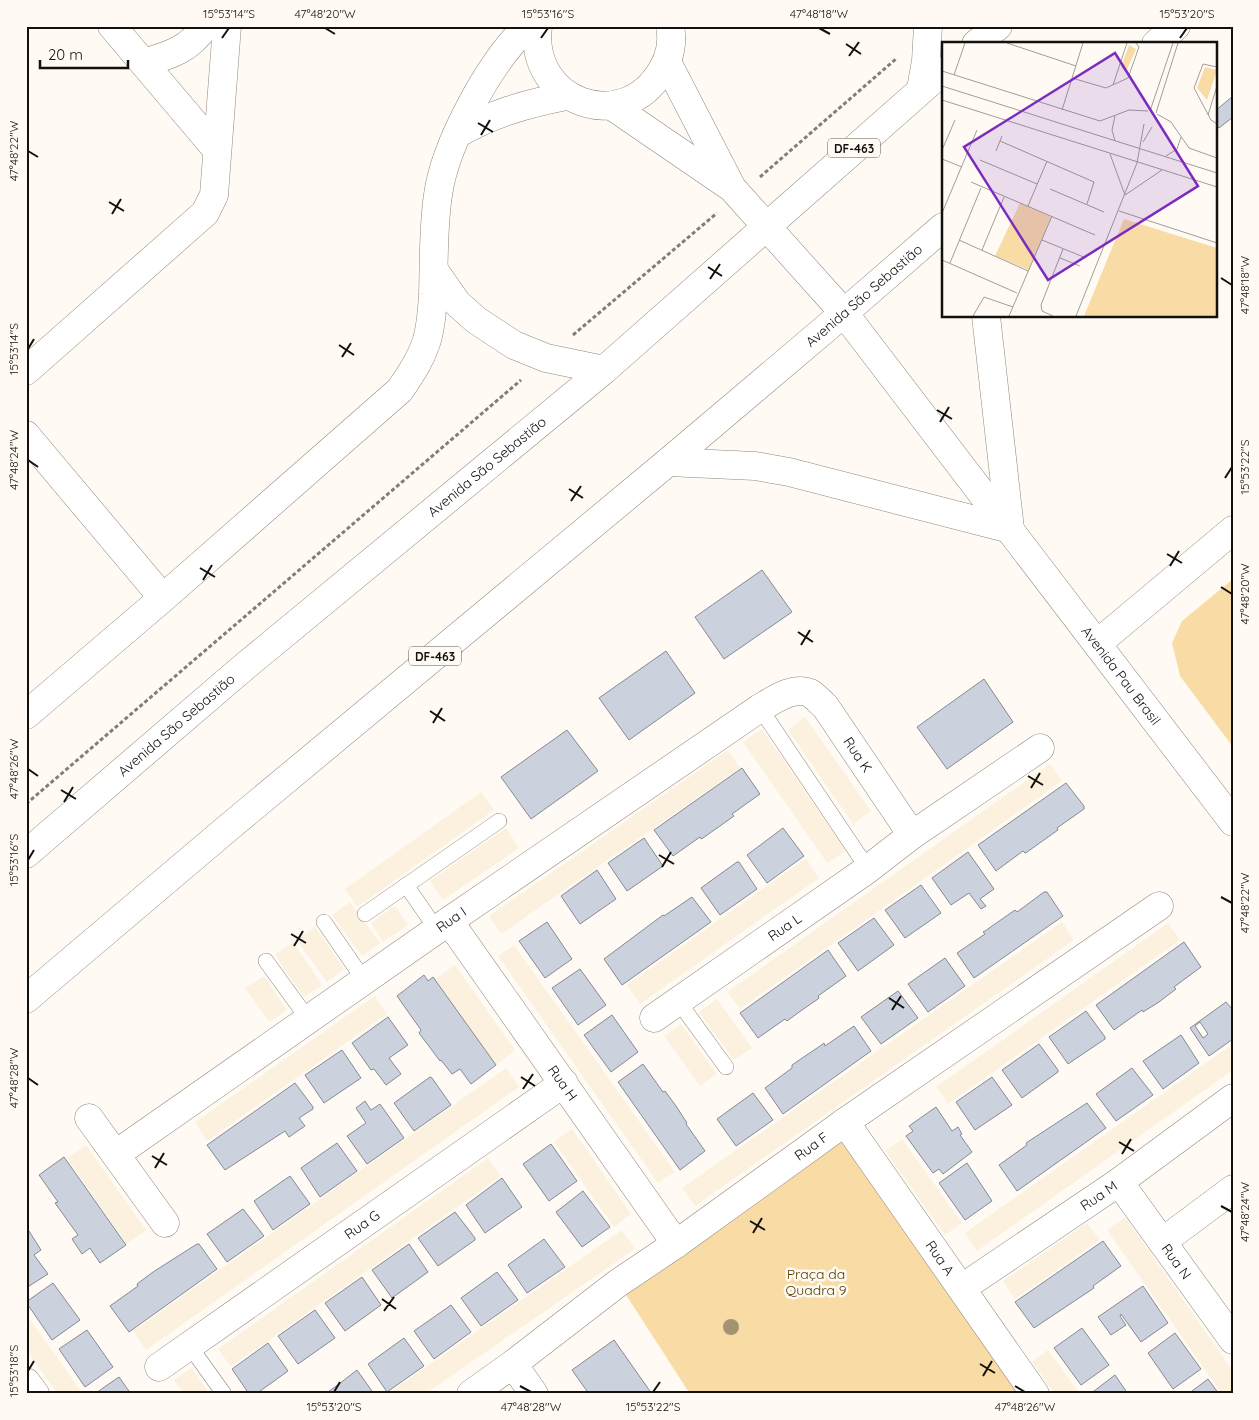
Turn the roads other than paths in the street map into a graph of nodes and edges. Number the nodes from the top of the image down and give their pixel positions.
1 (112, 26) edge
2 (206, 26) edge
3 (227, 26) edge
4 (528, 26) edge
5 (538, 26) edge
6 (670, 26) edge
7 (998, 26) edge
8 (1176, 26) edge
9 (929, 28) edge
10 (978, 42) edge
11 (1158, 42) edge
12 (667, 62) junction
13 (144, 63) junction
14 (942, 72) edge
15 (921, 89) junction
16 (566, 96) junction
17 (612, 106) junction
18 (457, 134) junction
19 (218, 150) junction
20 (735, 192) junction
21 (766, 226) junction
22 (942, 228) edge
23 (434, 270) junction
24 (844, 313) junction
25 (986, 318) edge
26 (604, 370) junction
27 (26, 371) edge
28 (26, 435) edge
29 (668, 462) junction
30 (1010, 529) junction
31 (1233, 530) edge
32 (163, 598) junction
33 (1098, 643) junction
34 (791, 692) joint
35 (760, 708) junction
36 (26, 715) edge
37 (1040, 748) dead end
38 (499, 820) dead end
39 (1233, 822) edge
40 (912, 835) junction
41 (26, 854) edge
42 (868, 869) junction
43 (406, 886) junction
44 (1159, 906) dead end
45 (365, 914) dead end
46 (324, 922) dead end
47 (443, 925) junction
48 (266, 961) dead end
49 (364, 980) junction
50 (26, 999) edge
51 (678, 1001) junction
52 (654, 1018) dead end
53 (308, 1020) junction
54 (726, 1067) dead end
55 (564, 1083) junction
56 (1233, 1098) edge
57 (89, 1118) dead end
58 (846, 1122) junction
59 (116, 1154) junction
60 (1119, 1182) junction
61 (1233, 1189) edge
62 (165, 1223) dead end
63 (1162, 1242) junction
64 (676, 1244) junction
65 (962, 1288) junction
66 (1233, 1340) edge
67 (189, 1345) junction
68 (512, 1364) junction
69 (159, 1367) dead end
70 (26, 1382) edge
71 (34, 1394) edge
72 (224, 1394) edge
73 (470, 1394) edge
74 (534, 1394) edge
75 (1035, 1394) edge

1 - 13 street
2 - 13 street
3 - 19 street
4 - 18 street
5 - 16 street
6 - 12 street
7 - 10 street
8 - 11 street
9 - 15 street
12 - 17 street
12 - 20 street
13 - 19 street
14 - 15 street, Avenida São Sebastião / DF-463
15 - 21 street, Avenida São Sebastião / DF-463
16 - 17 street
16 - 18 street
17 - 20 street
18 - 23 street
19 - 27 street
20 - 21 street, Avenida Pau Brasil
21 - 24 street, Avenida Pau Brasil
21 - 26 street, Avenida São Sebastião / DF-463
22 - 24 street, Avenida São Sebastião / DF-463
23 - 26 street
23 - 32 street
24 - 29 street, Avenida São Sebastião / DF-463
24 - 30 street, Avenida Pau Brasil
25 - 30 street
26 - 41 street, Avenida São Sebastião / DF-463
28 - 32 street
29 - 30 street
29 - 50 street, Avenida São Sebastião / DF-463
30 - 33 street, Avenida Pau Brasil
31 - 33 street
32 - 36 street
33 - 39 street, Avenida Pau Brasil
34 - 35 street, Rua I
34 - 40 street, Rua K
35 - 42 lane
35 - 47 street, Rua I
37 - 40 street, Rua L
38 - 43 lane
40 - 42 street, Rua L
42 - 51 street, Rua L
43 - 45 lane
43 - 47 lane
44 - 58 street, Rua F
46 - 49 lane
47 - 49 street, Rua I
47 - 55 street, Rua H
48 - 53 lane
49 - 53 street, Rua I
51 - 52 street, Rua L
51 - 54 lane
53 - 59 street, Rua I
55 - 64 street, Rua H
55 - 67 street, Rua G
56 - 60 street, Rua M
57 - 59 street
58 - 64 street, Rua F
58 - 65 street, Rua A
59 - 62 street
60 - 63 street, Rua N
60 - 65 street, Rua M
61 - 63 street
63 - 66 street, Rua N
64 - 68 street, Rua F
65 - 75 street, Rua A
67 - 69 street, Rua G
67 - 72 lane
68 - 73 street, Rua F
68 - 74 street
70 - 71 street

